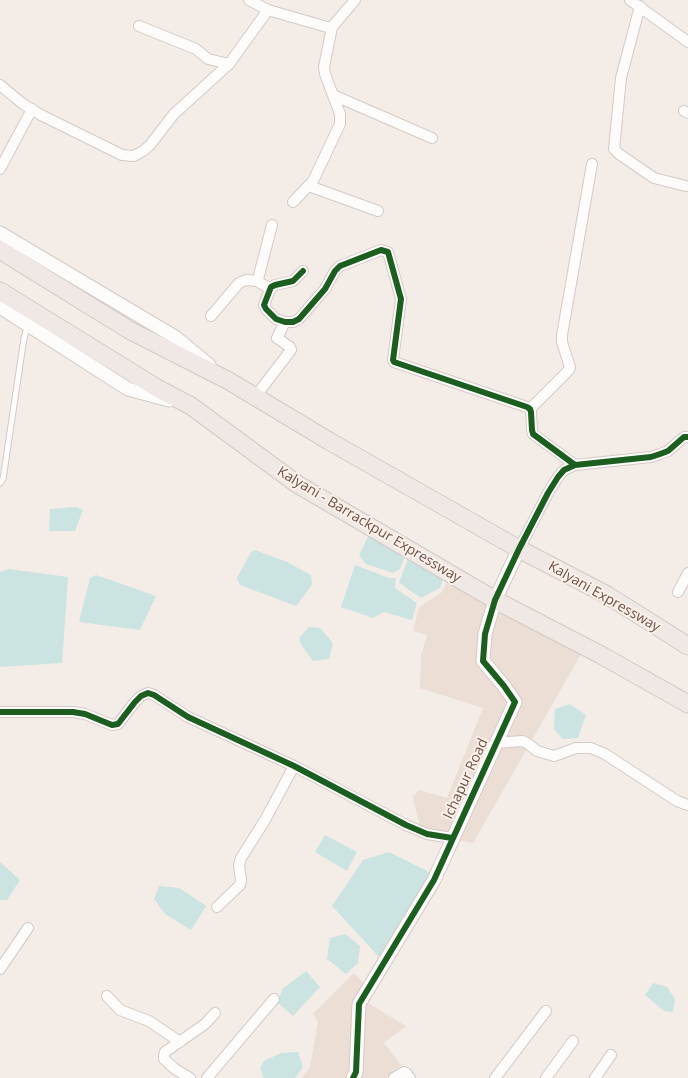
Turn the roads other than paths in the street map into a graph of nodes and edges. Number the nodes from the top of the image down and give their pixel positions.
1 (249, 0) edge
2 (355, 0) edge
3 (630, 0) edge
4 (640, 6) junction
5 (268, 10) junction
6 (139, 26) dead end
7 (332, 27) junction
8 (688, 42) edge
9 (229, 64) junction
10 (0, 85) edge
11 (333, 95) junction
12 (32, 109) junction
13 (432, 138) dead end
14 (592, 164) dead end
15 (0, 168) edge
16 (309, 186) junction
17 (686, 186) dead end
18 (293, 202) dead end
19 (378, 211) dead end
20 (272, 225) dead end
21 (0, 233) edge
22 (0, 250) edge
23 (303, 270) dead end
24 (258, 281) junction
25 (271, 289) junction
26 (0, 291) edge
27 (0, 307) edge
28 (210, 316) dead end
29 (285, 322) junction
30 (28, 324) junction
31 (229, 381) junction
32 (255, 397) junction
33 (192, 406) junction
34 (530, 409) junction
35 (688, 437) edge
36 (575, 465) junction
37 (0, 483) edge
38 (519, 549) junction
39 (688, 573) edge
40 (678, 592) dead end
41 (495, 600) junction
42 (688, 646) edge
43 (682, 701) edge
44 (0, 712) edge
45 (496, 743) junction
46 (294, 766) junction
47 (688, 805) edge
48 (452, 838) junction
49 (217, 907) dead end
50 (28, 928) dead end
51 (0, 969) edge
52 (107, 996) dead end
53 (274, 999) dead end
54 (546, 1011) dead end
55 (216, 1013) dead end
56 (573, 1041) dead end
57 (180, 1042) junction
58 (611, 1055) dead end
59 (190, 1078) edge
60 (207, 1078) edge
61 (353, 1078) edge
62 (394, 1078) edge
63 (410, 1078) edge
64 (495, 1078) edge
65 (546, 1078) edge
66 (595, 1078) edge

1 - 5 street
2 - 7 street
3 - 4 street
4 - 8 street
4 - 17 street
5 - 7 street
5 - 9 street
6 - 9 street
7 - 11 street
9 - 12 street
10 - 12 street
11 - 13 street
11 - 16 street
12 - 15 street
14 - 34 street
16 - 18 street
16 - 19 street
20 - 24 street
21 - 31 street
22 - 31 highway
23 - 25 street
24 - 25 street
24 - 28 street
25 - 29 street
26 - 33 highway, Kalyani - Barrackpur Expressway
27 - 30 street
29 - 32 street
29 - 34 street
30 - 33 street
30 - 37 lane
31 - 32 highway
32 - 38 highway
33 - 41 highway, Kalyani - Barrackpur Expressway
34 - 36 street
35 - 36 street
36 - 38 street
38 - 41 street
38 - 42 highway, Kalyani Expressway
39 - 40 street
41 - 43 highway, Kalyani - Barrackpur Expressway
41 - 45 street, Ichapur Road
44 - 46 street
45 - 47 street
45 - 48 street, Ichapur Road
46 - 48 street
46 - 49 street
48 - 61 street, Ichapur Road
50 - 51 street
52 - 57 street
53 - 60 street
54 - 64 street
55 - 57 street
56 - 65 street
57 - 59 street
58 - 66 street
62 - 63 street

